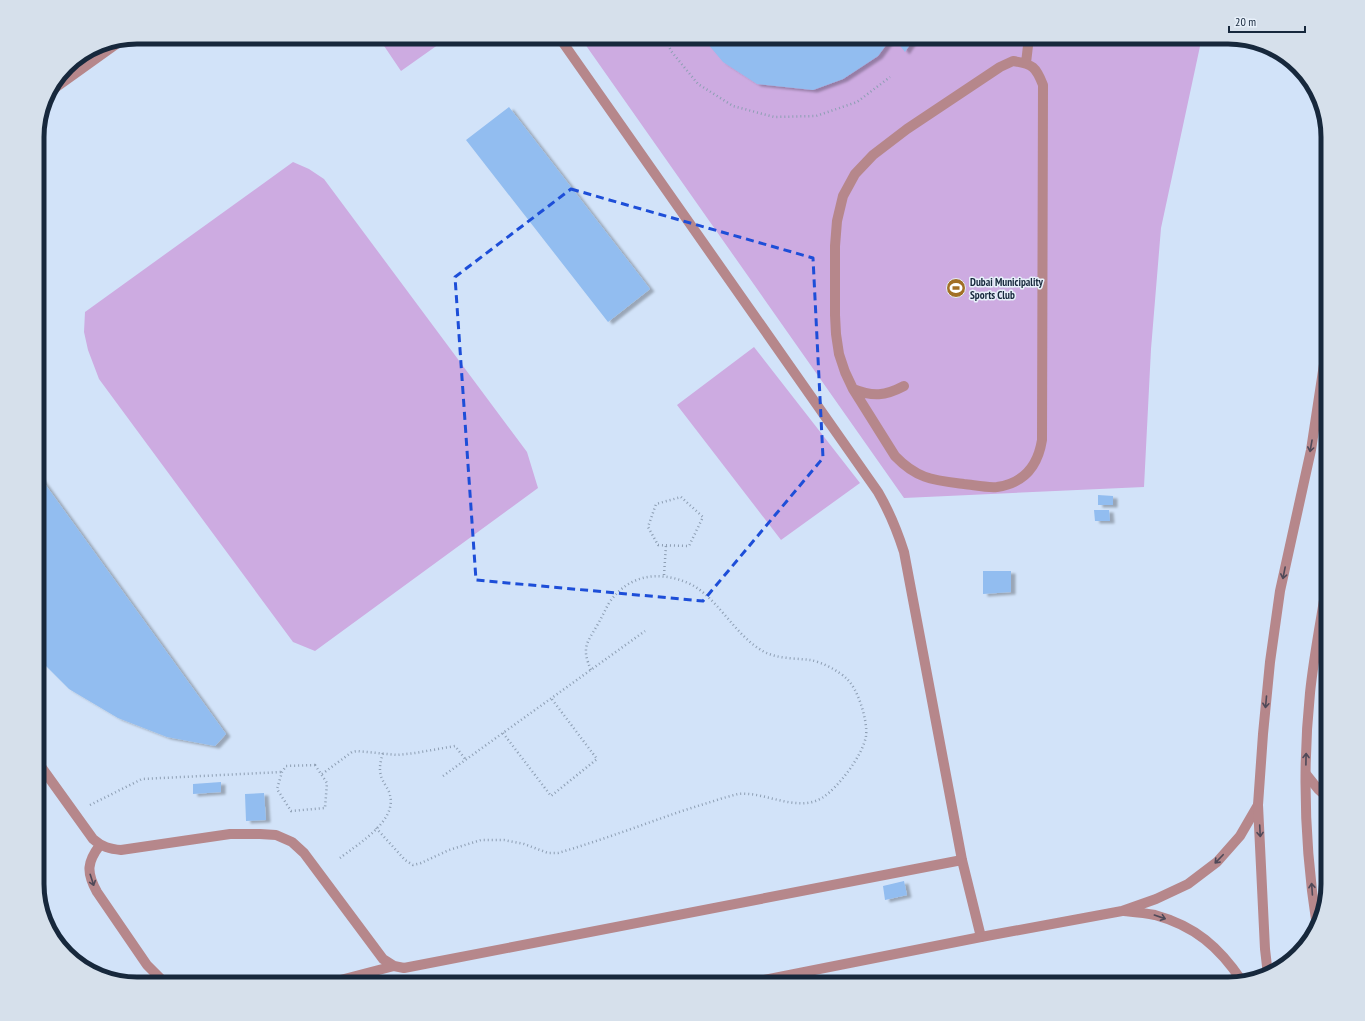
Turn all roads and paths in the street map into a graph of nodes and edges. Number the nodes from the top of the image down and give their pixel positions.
1 (564, 44) edge
2 (668, 44) edge
3 (1028, 44) edge
4 (110, 48) edge
5 (86, 59) edge
6 (1026, 63) junction
7 (85, 65) junction
8 (890, 77) dead end
9 (63, 81) edge
10 (1321, 384) edge
11 (904, 386) dead end
12 (853, 390) junction
13 (666, 545) junction
14 (664, 575) junction
15 (1321, 617) edge
16 (645, 631) dead end
17 (591, 670) junction
18 (552, 698) junction
19 (503, 733) junction
20 (383, 753) junction
21 (466, 760) junction
22 (44, 771) edge
23 (282, 772) junction
24 (322, 774) junction
25 (1306, 774) junction
26 (443, 776) dead end
27 (1321, 792) edge
28 (1258, 805) junction
29 (75, 813) junction
30 (376, 828) junction
31 (100, 845) junction
32 (340, 858) dead end
33 (962, 860) junction
34 (1122, 911) junction
35 (1315, 916) edge
36 (981, 937) junction
37 (394, 966) junction
38 (1267, 968) edge
39 (806, 972) junction
40 (1239, 976) edge
41 (159, 977) edge
42 (352, 977) edge
43 (780, 977) edge
44 (807, 977) edge

1 - 33 street
2 - 8 path
3 - 6 street
4 - 7 street
5 - 7 street
6 - 12 street
6 - 12 street
7 - 9 street
10 -> 28 street
11 - 12 street
13 - 13 path
13 - 14 path
14 - 17 path
14 - 30 path
25 -> 15 street
16 - 17 path
17 - 18 path
18 - 19 path
18 - 19 path
19 - 21 path
20 - 21 path
20 - 24 path
20 - 30 path
21 - 26 path
22 - 29 street
23 - 24 path
23 - 24 path
23 - 29 path
25 - 27 street
35 -> 25 street
28 -> 34 street
28 -> 38 street
29 - 31 street
30 - 32 path
31 - 37 street
31 -> 41 street
33 - 36 street
33 - 37 street
34 - 36 street
34 -> 40 street
36 - 39 street
37 - 42 street
39 - 43 street
39 - 44 street

